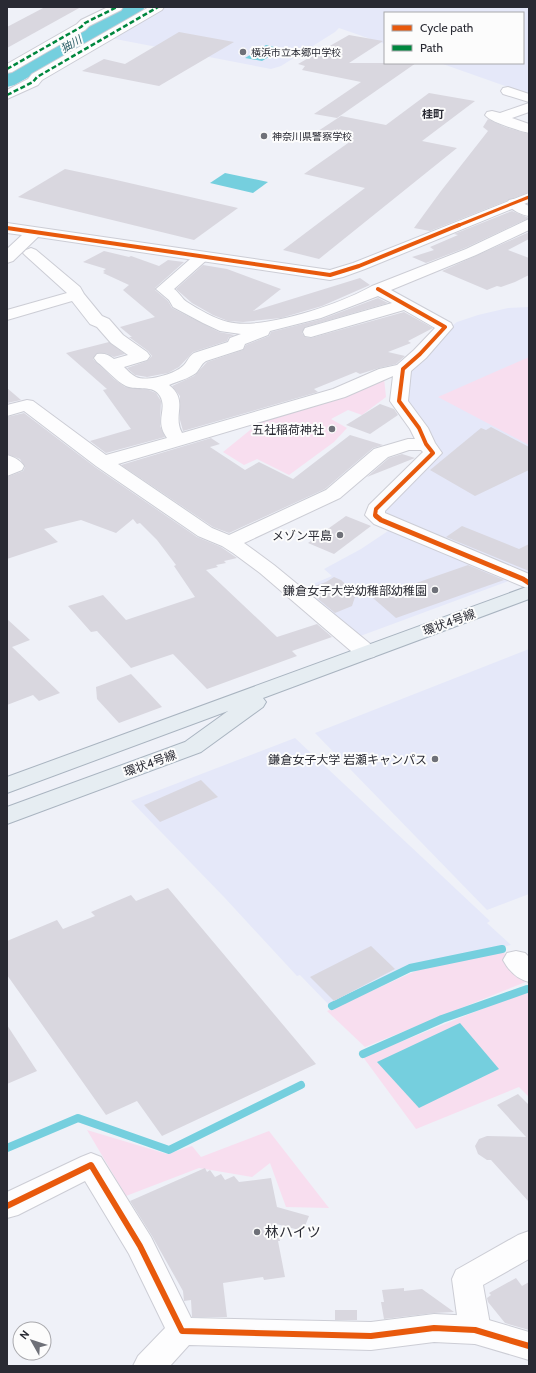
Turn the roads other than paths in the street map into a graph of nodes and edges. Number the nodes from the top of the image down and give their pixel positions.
1 (117, 7) edge
2 (158, 7) edge
3 (7, 69) edge
4 (13, 88) edge
5 (508, 91) dead end
6 (529, 98) edge
7 (529, 107) edge
8 (529, 129) edge
9 (529, 197) edge
10 (514, 203) junction
11 (529, 212) edge
12 (529, 224) edge
13 (7, 228) edge
14 (34, 232) junction
15 (32, 253) dead end
16 (202, 257) junction
17 (7, 258) edge
18 (378, 289) junction
19 (76, 295) junction
20 (404, 305) junction
21 (7, 315) edge
22 (270, 328) junction
23 (311, 332) dead end
24 (403, 369) junction
25 (157, 384) junction
26 (7, 411) edge
27 (178, 440) junction
28 (426, 444) junction
29 (7, 461) edge
30 (103, 462) junction
31 (7, 470) edge
32 (229, 542) junction
33 (529, 583) edge
34 (529, 592) edge
35 (366, 652) junction
36 (279, 685) junction
37 (7, 785) edge
38 (7, 816) edge
39 (7, 1206) edge
40 (529, 1244) edge
41 (475, 1330) junction
42 (182, 1331) junction
43 (529, 1346) edge
44 (149, 1366) edge

1 - 3 street
2 - 4 street
5 - 6 street
7 - 8 street
9 - 10 street
10 - 11 street
10 - 16 street
12 - 18 street
13 - 14 street
14 - 16 street
14 - 17 street
15 - 19 street
16 - 22 street
18 - 20 street
18 - 22 street
19 - 21 street
19 - 25 street
20 - 23 street
20 - 24 street
22 - 25 street
24 - 27 street
24 - 28 street
25 - 27 street
26 - 30 street
27 - 30 street
28 - 32 street
28 - 33 street
29 - 31 street
30 - 32 street
32 - 35 street
34 - 35 main road, 環状4号線
35 - 36 main road, 環状4号線
36 - 37 main road, 環状4号線
36 - 38 main road, 環状4号線
39 - 42 street
40 - 41 street
41 - 42 street
41 - 43 street
42 - 44 street

